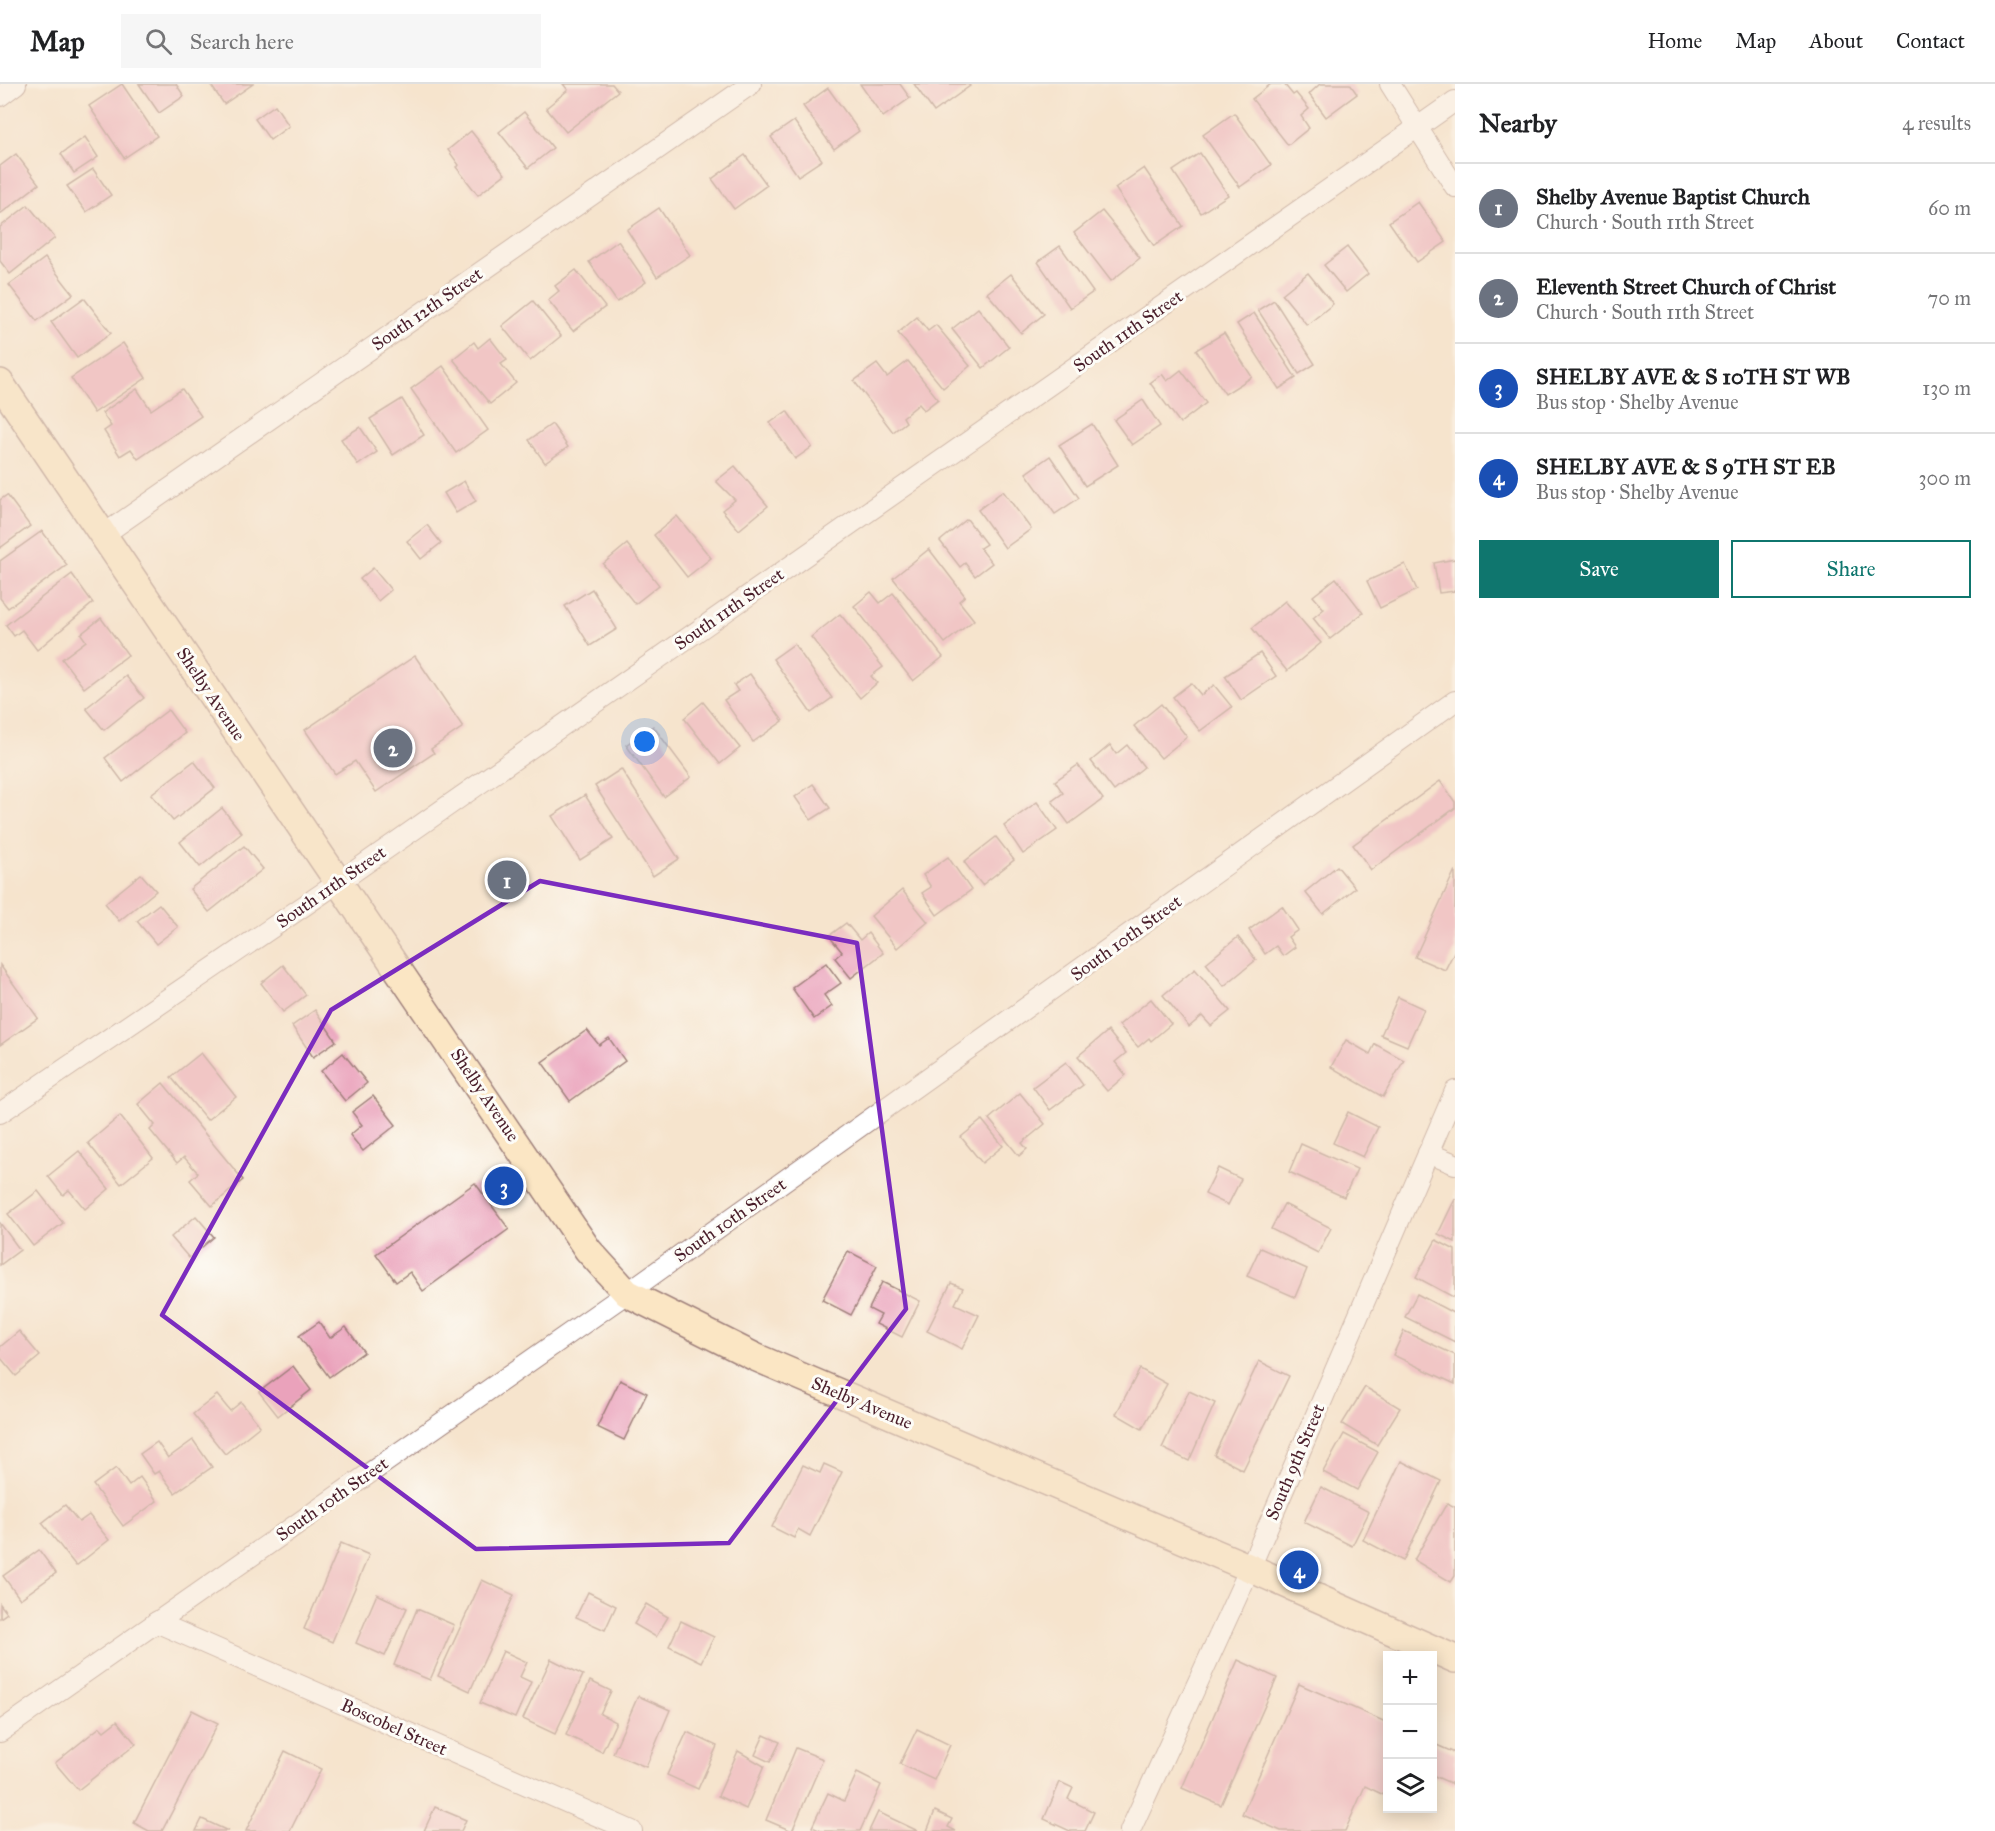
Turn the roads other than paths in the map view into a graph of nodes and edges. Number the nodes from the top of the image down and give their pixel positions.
1 (16, 84) edge
2 (751, 84) edge
3 (1390, 84) edge
4 (0, 96) edge
5 (1455, 101) edge
6 (1418, 126) junction
7 (1455, 188) edge
8 (0, 383) edge
9 (103, 535) junction
10 (1455, 701) edge
11 (339, 882) junction
12 (1455, 1091) edge
13 (0, 1113) edge
14 (1428, 1153) junction
15 (1455, 1164) edge
16 (627, 1293) junction
17 (1250, 1568) junction
18 (156, 1622) junction
19 (1455, 1659) edge
20 (0, 1732) edge
21 (632, 1831) edge
22 (1130, 1831) edge

1 - 4 street
2 - 9 street, South 12th Street
3 - 6 street
5 - 6 street, South 11th Street
6 - 7 street
6 - 11 street, South 11th Street
8 - 9 street, Shelby Avenue
9 - 11 street, Shelby Avenue
10 - 16 street, South 10th Street
11 - 13 street, South 11th Street
11 - 16 street, Shelby Avenue
12 - 14 street, South 9th Street
14 - 15 street
14 - 17 street, South 9th Street
16 - 17 street, Shelby Avenue
16 - 18 street, South 10th Street
17 - 19 street, Shelby Avenue
17 - 22 street, South 9th Street
18 - 20 street, South 10th Street
18 - 21 street, Boscobel Street

